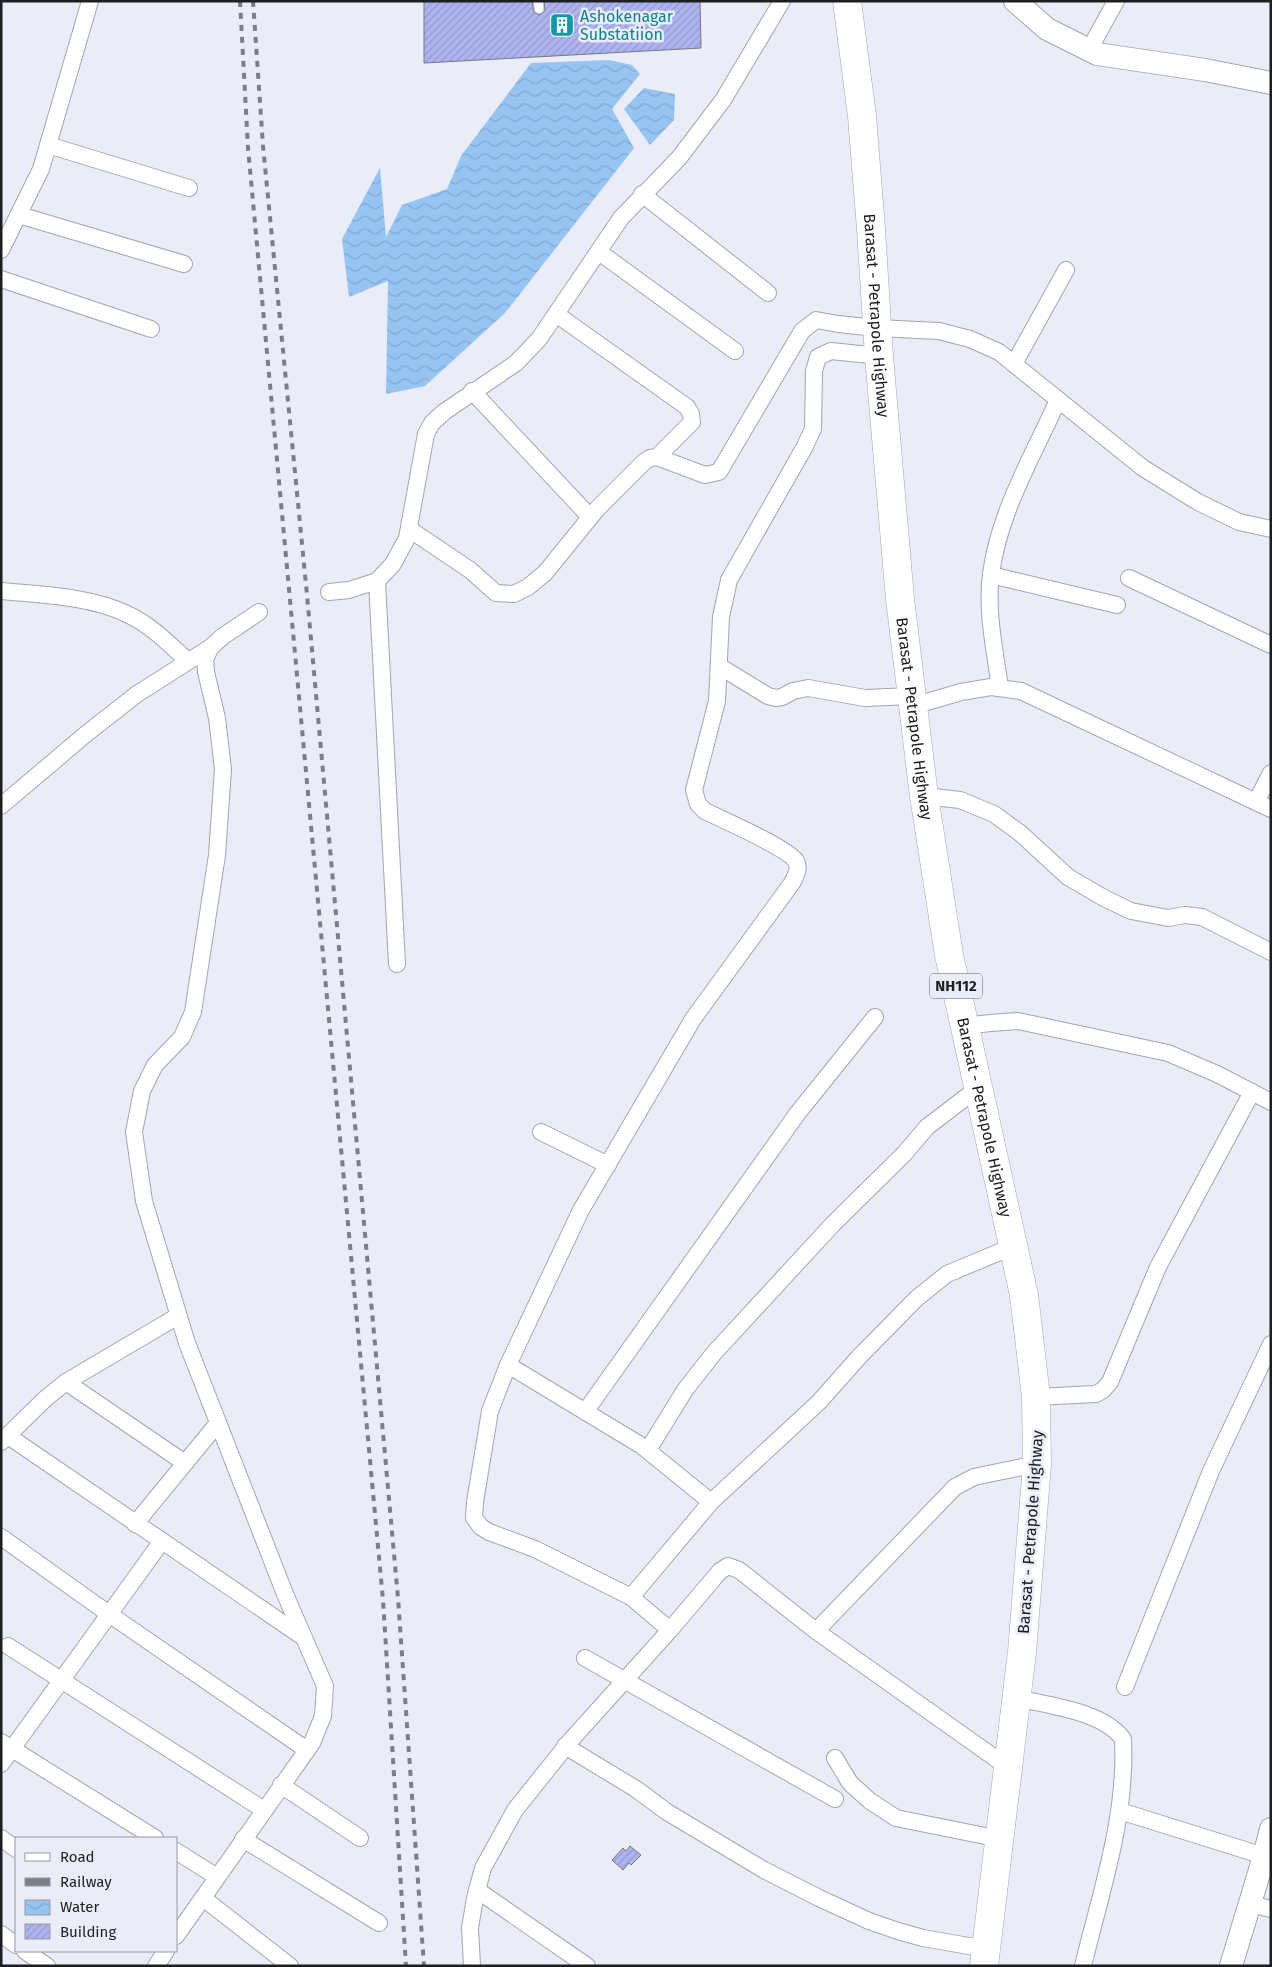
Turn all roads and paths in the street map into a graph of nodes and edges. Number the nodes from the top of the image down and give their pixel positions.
1 (90, 1) edge
2 (782, 1) edge
3 (847, 1) edge
4 (1015, 1) edge
5 (1116, 1) edge
6 (1089, 50) junction
7 (1271, 83) edge
8 (48, 145) junction
9 (189, 188) dead end
10 (642, 194) junction
11 (19, 215) junction
12 (1, 250) edge
13 (599, 252) junction
14 (184, 264) dead end
15 (1066, 270) dead end
16 (1, 279) edge
17 (768, 294) dead end
18 (556, 314) junction
19 (877, 328) junction
20 (151, 329) dead end
21 (735, 351) dead end
22 (879, 356) junction
23 (1014, 364) junction
24 (472, 391) junction
25 (1058, 400) junction
26 (657, 457) junction
27 (590, 517) junction
28 (1271, 528) edge
29 (409, 529) junction
30 (991, 575) junction
31 (1129, 578) dead end
32 (377, 581) junction
33 (1, 591) edge
34 (329, 592) dead end
35 (1117, 605) dead end
36 (259, 612) dead end
37 (1271, 645) edge
38 (210, 647) junction
39 (188, 661) junction
40 (719, 666) junction
41 (1000, 688) junction
42 (912, 701) junction
43 (1271, 773) edge
44 (924, 796) junction
45 (1, 806) edge
46 (1264, 806) edge
47 (1271, 952) edge
48 (397, 964) dead end
49 (874, 1017) dead end
50 (965, 1026) junction
51 (978, 1088) junction
52 (1252, 1092) junction
53 (1271, 1102) edge
54 (541, 1132) dead end
55 (608, 1165) junction
56 (1014, 1246) junction
57 (178, 1316) junction
58 (1271, 1344) edge
59 (508, 1365) junction
60 (66, 1382) junction
61 (1036, 1397) junction
62 (585, 1412) junction
63 (218, 1423) junction
64 (5, 1439) edge
65 (648, 1450) junction
66 (185, 1463) junction
67 (1037, 1464) junction
68 (711, 1502) junction
69 (135, 1524) junction
70 (1, 1537) edge
71 (162, 1542) junction
72 (631, 1597) junction
73 (109, 1614) junction
74 (670, 1630) junction
75 (816, 1630) junction
76 (303, 1637) junction
77 (8, 1646) dead end
78 (585, 1658) dead end
79 (62, 1680) junction
80 (625, 1680) junction
81 (1125, 1687) dead end
82 (1017, 1698) junction
83 (7, 1745) edge
84 (565, 1746) junction
85 (307, 1750) junction
86 (835, 1758) dead end
87 (1, 1764) edge
88 (1009, 1768) junction
89 (281, 1786) junction
90 (835, 1799) dead end
91 (264, 1810) junction
92 (1120, 1812) junction
93 (153, 1837) edge
94 (1, 1838) edge
95 (360, 1838) dead end
96 (243, 1839) junction
97 (1000, 1839) junction
98 (1268, 1846) edge
99 (15, 1848) edge
100 (178, 1853) edge
101 (217, 1877) junction
102 (477, 1890) junction
103 (203, 1898) junction
104 (1260, 1907) edge
105 (380, 1923) dead end
106 (178, 1933) edge
107 (1, 1934) edge
108 (15, 1944) edge
109 (26, 1952) edge
110 (985, 1957) edge
111 (47, 1966) edge
112 (290, 1966) edge
113 (472, 1966) edge
114 (587, 1966) edge
115 (1083, 1966) edge
116 (1231, 1966) edge

1 - 8 street
2 - 10 street
3 - 19 highway, Barasat - Petrapole Highway / NH112
4 - 6 main road
5 - 6 street
6 - 7 main road
8 - 9 street
8 - 11 street
10 - 13 street
10 - 17 street
11 - 12 street
11 - 14 street
13 - 18 street
13 - 21 street
15 - 23 street
16 - 20 street
18 - 24 street
18 - 26 street
19 - 22 highway, Barasat - Petrapole Highway / NH112
19 - 23 street
19 - 26 street
22 - 40 street
22 - 42 highway, Barasat - Petrapole Highway / NH112
23 - 25 street
24 - 27 street
24 - 29 street
25 - 28 street
25 - 30 street
26 - 27 street
27 - 29 street
29 - 32 street
30 - 35 street
30 - 41 street
31 - 37 street
32 - 34 street
32 - 48 street
33 - 39 street
36 - 38 street
38 - 39 street
38 - 57 street
39 - 45 street
40 - 42 street
40 - 55 street
41 - 42 street
41 - 46 street
42 - 44 highway, Barasat - Petrapole Highway / NH112
43 - 46 street
44 - 47 street
44 - 50 highway, Barasat - Petrapole Highway / NH112
49 - 62 street
50 - 51 highway, Barasat - Petrapole Highway / NH112
50 - 52 street
51 - 56 highway, Barasat - Petrapole Highway / NH112
51 - 65 street
52 - 53 street
52 - 61 street
54 - 55 street
55 - 59 street
56 - 61 highway, Barasat - Petrapole Highway / NH112
56 - 68 street
57 - 60 street
57 - 63 street
58 - 81 street
59 - 62 street
59 - 72 street
60 - 64 street
60 - 66 street
61 - 67 highway, Barasat - Petrapole Highway / NH112
62 - 65 street
63 - 66 street
63 - 76 street
64 - 69 street
65 - 68 street
66 - 69 street
67 - 75 street
67 - 82 highway, Barasat - Petrapole Highway / NH112
68 - 72 street
69 - 71 street
70 - 73 street
71 - 73 street
71 - 76 street
72 - 74 street
73 - 79 street
73 - 85 street
74 - 75 street
74 - 80 street
75 - 88 street
76 - 85 street
77 - 79 street
78 - 80 street
79 - 83 street
79 - 91 street
80 - 84 street
80 - 90 street
82 - 88 highway, Barasat - Petrapole Highway / NH112
82 - 92 street
83 - 87 street
83 - 93 street
84 - 102 street
84 - 110 street
85 - 89 street
86 - 97 street
88 - 97 highway, Barasat - Petrapole Highway / NH112
89 - 91 street
89 - 95 street
91 - 96 street
92 - 98 street
92 - 115 street
94 - 99 street
96 - 101 street
96 - 105 street
97 - 110 highway, Barasat - Petrapole Highway / NH112
98 - 104 main road
100 - 101 street
101 - 103 street
102 - 113 street
102 - 114 street
103 - 106 street
103 - 112 street
104 - 116 main road
107 - 108 street
109 - 111 street

